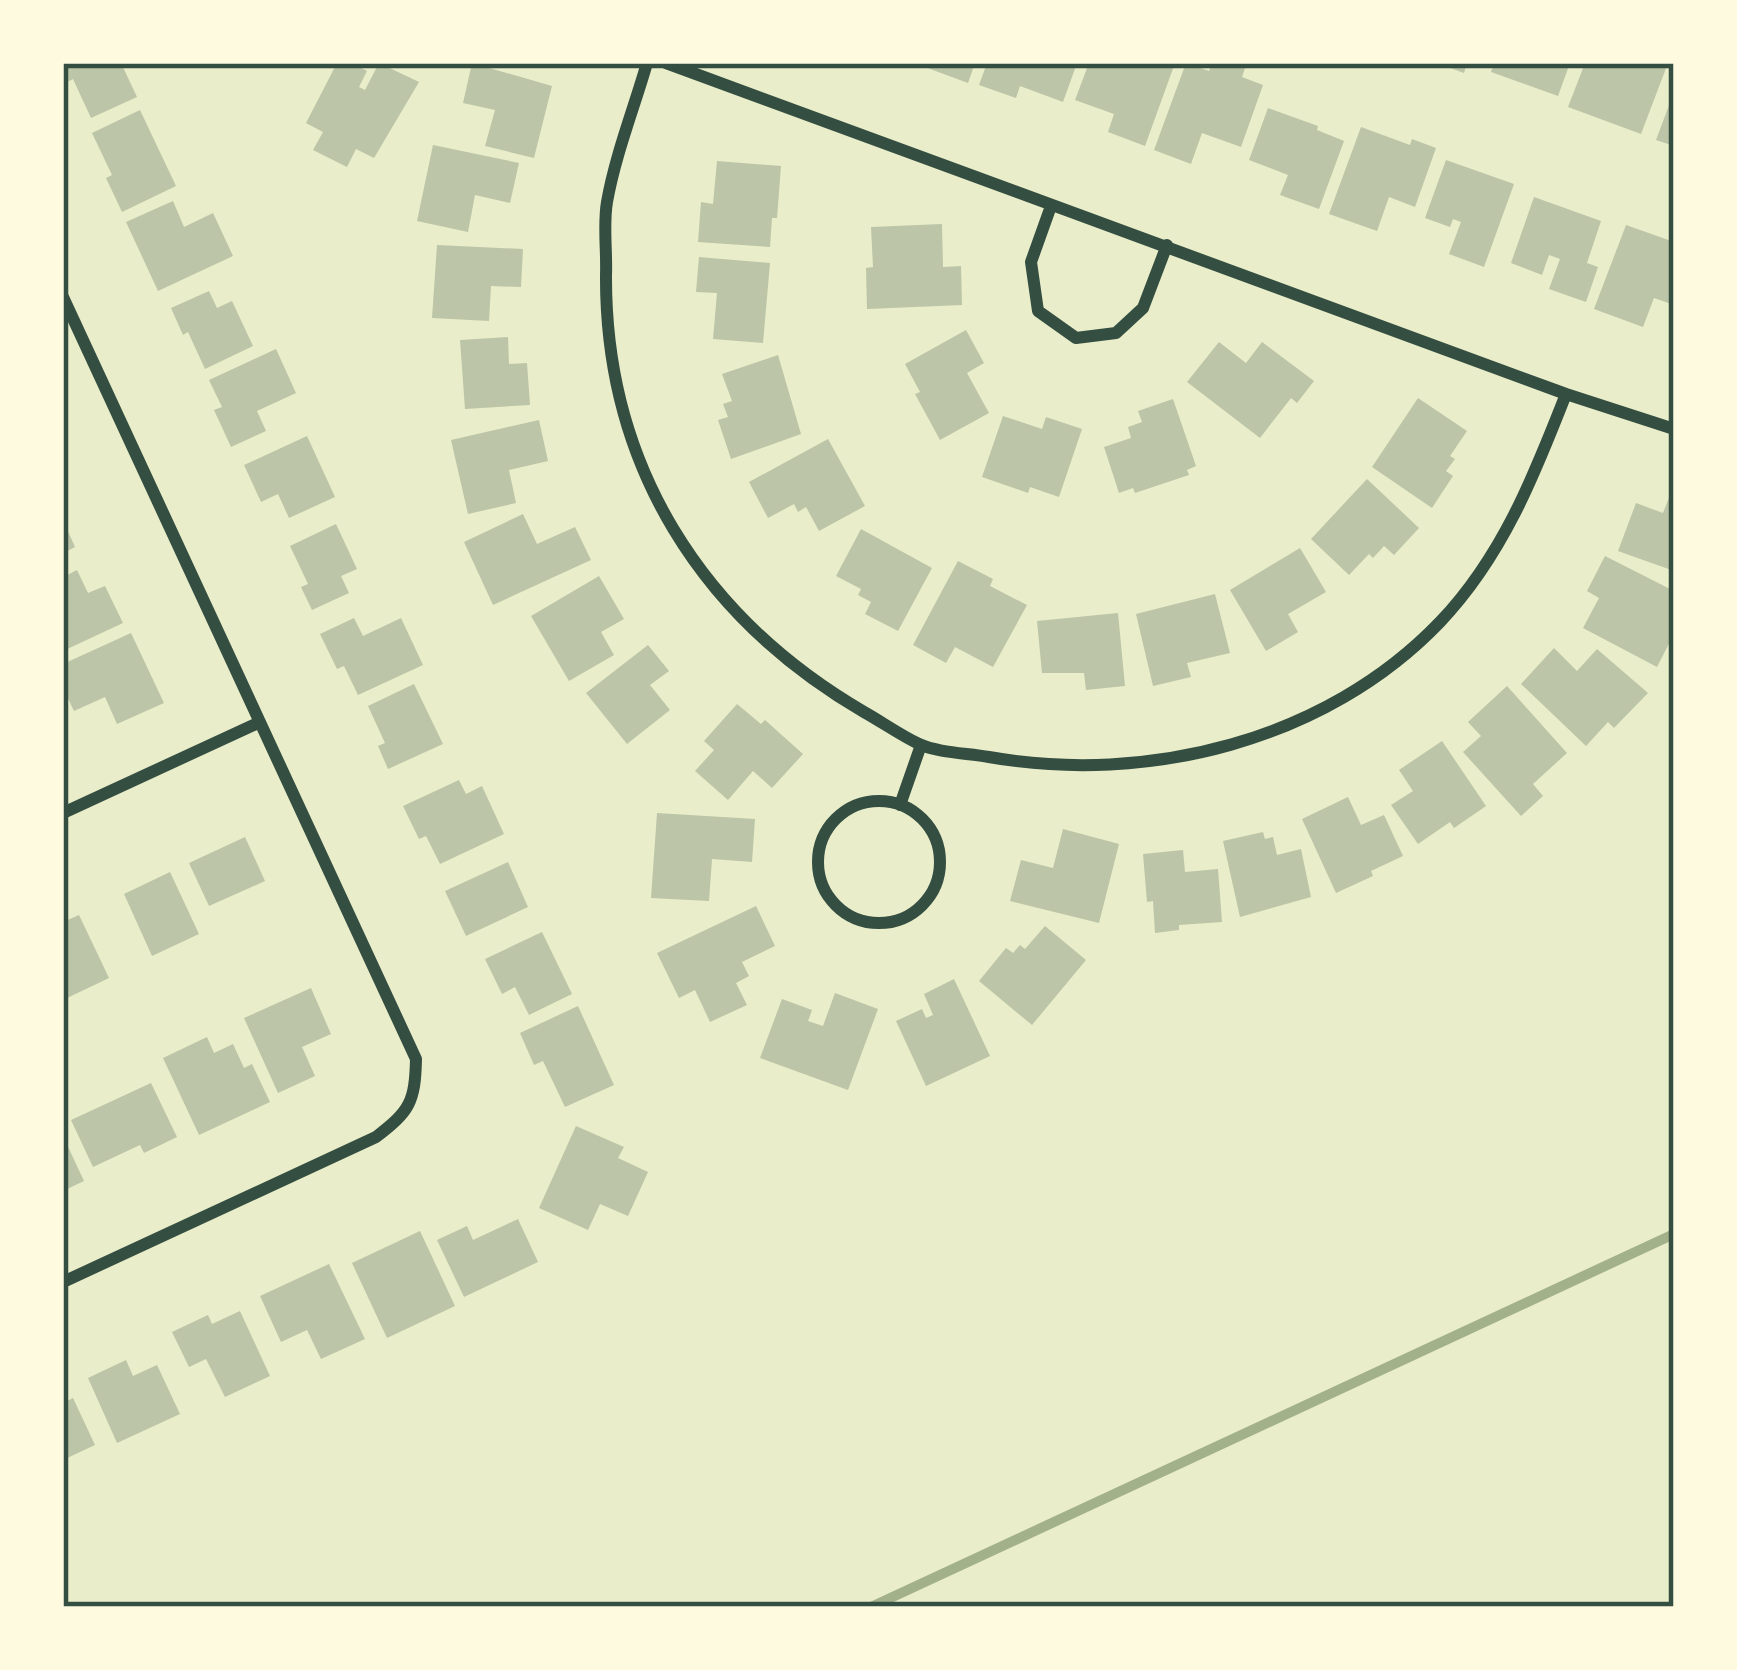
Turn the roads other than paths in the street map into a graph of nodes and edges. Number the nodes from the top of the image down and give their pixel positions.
1 (647, 63) edge
2 (666, 63) edge
3 (1051, 206) junction
4 (1167, 245) junction
5 (63, 297) edge
6 (1566, 394) junction
7 (1674, 429) edge
8 (260, 722) junction
9 (921, 745) junction
10 (900, 805) junction
11 (63, 814) edge
12 (63, 1282) edge

1 - 9 street
2 - 3 street
3 - 4 street
3 - 4 street
4 - 6 street
5 - 8 street
6 - 7 street
6 - 9 street
8 - 11 street
8 - 12 street
9 - 10 street
10 - 10 street

